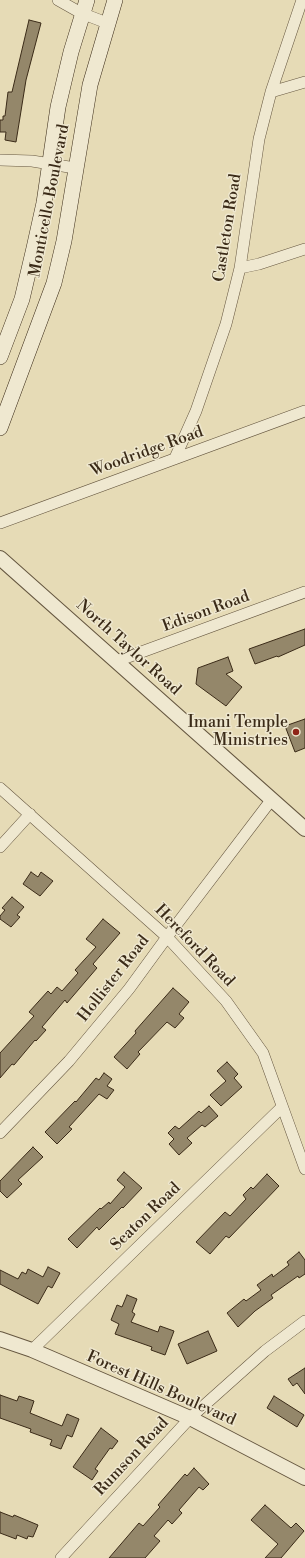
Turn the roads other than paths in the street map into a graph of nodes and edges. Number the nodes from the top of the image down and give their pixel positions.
1 (58, 0) edge
2 (115, 0) edge
3 (302, 0) edge
4 (84, 7) edge
5 (107, 23) junction
6 (305, 82) edge
7 (271, 92) junction
8 (0, 160) edge
9 (49, 164) junction
10 (75, 168) junction
11 (305, 248) edge
12 (240, 268) junction
13 (0, 357) edge
14 (305, 411) edge
15 (0, 428) edge
16 (175, 458) junction
17 (0, 523) edge
18 (0, 558) edge
19 (305, 592) edge
20 (117, 661) junction
21 (0, 788) edge
22 (272, 799) junction
23 (30, 814) junction
24 (305, 829) edge
25 (0, 847) edge
26 (167, 937) junction
27 (282, 1107) junction
28 (0, 1133) edge
29 (305, 1168) edge
30 (305, 1321) edge
31 (0, 1339) edge
32 (32, 1350) junction
33 (190, 1418) junction
34 (305, 1478) edge
35 (61, 1558) edge

1 - 4 street
2 - 5 main road, Monticello Boulevard
3 - 7 street, Castleton Road
4 - 5 street
4 - 9 main road, Monticello Boulevard
5 - 10 main road, Monticello Boulevard
6 - 7 street
7 - 12 street, Castleton Road
8 - 9 street
9 - 10 street
9 - 13 main road, Monticello Boulevard
10 - 15 main road, Monticello Boulevard
11 - 12 street
12 - 16 street, Castleton Road
14 - 16 street, Woodridge Road
16 - 17 street, Woodridge Road
18 - 20 street, North Taylor Road
19 - 20 street, Edison Road
20 - 22 street, North Taylor Road
21 - 23 street, Hereford Road
22 - 24 street, North Taylor Road
22 - 26 street, Hollister Road
23 - 25 street
23 - 26 street, Hereford Road
26 - 27 street, Hereford Road
26 - 28 street, Hollister Road
27 - 29 street, Hereford Road
27 - 32 street, Seaton Road
30 - 33 street, Rumson Road
31 - 32 street, Forest Hills Boulevard
32 - 33 street, Forest Hills Boulevard
33 - 34 street, Forest Hills Boulevard
33 - 35 street, Rumson Road

